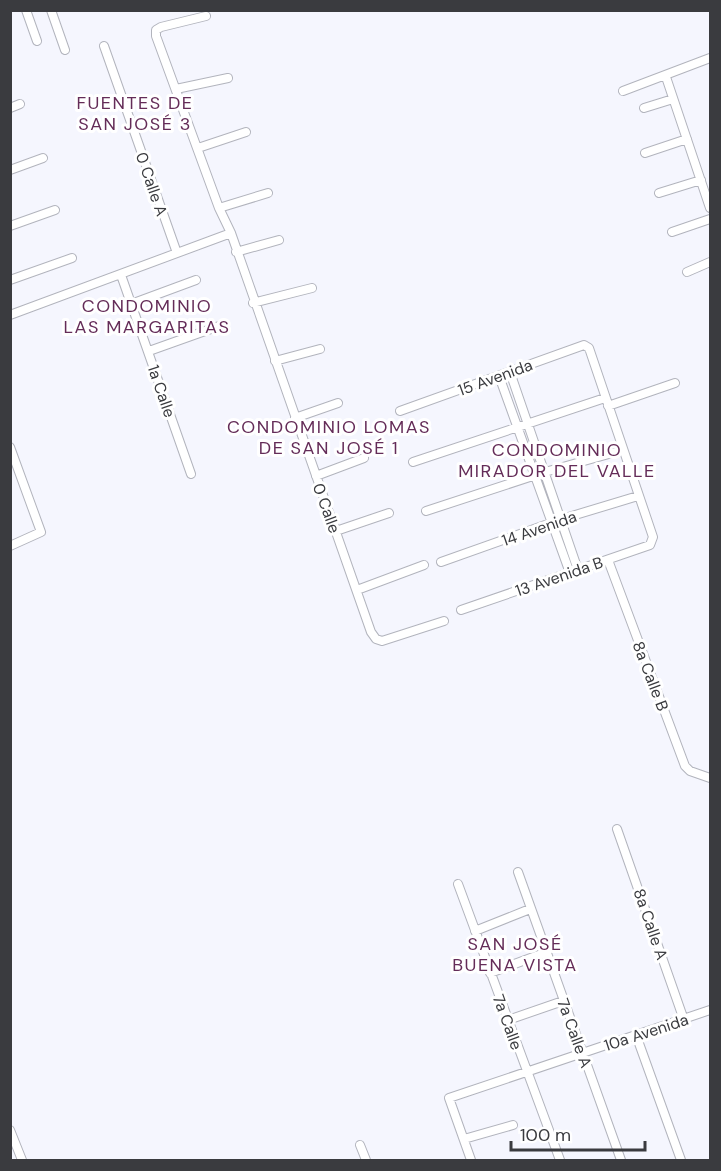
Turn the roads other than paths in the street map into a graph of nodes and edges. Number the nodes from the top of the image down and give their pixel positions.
1 (26, 10) edge
2 (51, 10) edge
3 (206, 16) dead end
4 (37, 41) dead end
5 (104, 46) dead end
6 (65, 50) dead end
7 (711, 58) edge
8 (666, 76) junction
9 (228, 78) dead end
10 (176, 89) junction
11 (623, 91) dead end
12 (673, 99) junction
13 (20, 104) dead end
14 (10, 108) edge
15 (644, 108) dead end
16 (246, 132) dead end
17 (687, 139) junction
18 (198, 148) junction
19 (645, 153) dead end
20 (43, 158) dead end
21 (10, 170) edge
22 (701, 180) junction
23 (268, 193) dead end
24 (659, 193) dead end
25 (219, 208) junction
26 (711, 208) edge
27 (55, 210) dead end
28 (711, 219) edge
29 (10, 226) edge
30 (672, 232) dead end
31 (231, 233) junction
32 (279, 240) dead end
33 (236, 252) junction
34 (177, 253) junction
35 (72, 258) dead end
36 (711, 262) edge
37 (687, 272) dead end
38 (121, 275) junction
39 (10, 280) edge
40 (196, 280) dead end
41 (312, 288) dead end
42 (253, 303) junction
43 (131, 304) junction
44 (10, 315) edge
45 (222, 325) dead end
46 (320, 349) dead end
47 (149, 351) junction
48 (275, 361) junction
49 (510, 372) junction
50 (499, 375) junction
51 (675, 383) dead end
52 (607, 402) junction
53 (338, 403) dead end
54 (400, 411) dead end
55 (295, 418) junction
56 (527, 423) junction
57 (518, 427) junction
58 (10, 447) edge
59 (623, 450) junction
60 (364, 458) dead end
61 (412, 462) dead end
62 (545, 471) junction
63 (191, 474) dead end
64 (535, 475) junction
65 (316, 476) junction
66 (638, 496) junction
67 (426, 511) dead end
68 (388, 513) dead end
69 (562, 519) junction
70 (552, 524) junction
71 (336, 531) junction
72 (10, 546) edge
73 (608, 560) junction
74 (441, 562) dead end
75 (424, 565) dead end
76 (578, 570) junction
77 (570, 573) junction
78 (357, 590) junction
79 (461, 610) dead end
80 (444, 621) dead end
81 (711, 778) edge
82 (617, 829) dead end
83 (518, 872) dead end
84 (458, 884) dead end
85 (530, 909) junction
86 (475, 931) junction
87 (547, 952) junction
88 (490, 973) junction
89 (563, 1001) junction
90 (711, 1010) edge
91 (508, 1020) junction
92 (684, 1020) junction
93 (636, 1035) junction
94 (582, 1053) junction
95 (527, 1072) junction
96 (513, 1125) dead end
97 (10, 1130) edge
98 (464, 1139) junction
99 (360, 1144) dead end
100 (22, 1161) edge
101 (366, 1161) edge
102 (471, 1161) edge
103 (560, 1161) edge
104 (621, 1161) edge
105 (681, 1161) edge

1 - 4 street
2 - 6 street
3 - 10 street, 0 Calle
5 - 34 street, 0 Calle A
7 - 8 street
8 - 11 street
8 - 12 street
9 - 10 street
10 - 18 street, 0 Calle
12 - 15 street
12 - 17 street
13 - 14 street
16 - 18 street
17 - 19 street
17 - 22 street
18 - 25 street, 0 Calle
20 - 21 street
22 - 24 street
22 - 26 street
23 - 25 street
25 - 31 street, 0 Calle
27 - 29 street
28 - 30 street
31 - 33 street, 0 Calle
31 - 34 street
32 - 33 street
33 - 42 street, 0 Calle
34 - 38 street
35 - 39 street
36 - 37 street
38 - 43 street, 1a Calle
38 - 44 street
40 - 43 street
41 - 42 street
42 - 48 street, 0 Calle
43 - 47 street, 1a Calle
45 - 47 street
46 - 48 street
47 - 63 street, 1a Calle
48 - 55 street, 0 Calle
49 - 50 street, 15 Avenida
49 - 52 street, 15 Avenida
49 - 56 street
50 - 54 street, 15 Avenida
50 - 57 street
51 - 52 street
52 - 56 street
52 - 59 street
53 - 55 street
55 - 65 street, 0 Calle
56 - 57 street
56 - 62 street
57 - 61 street
57 - 64 street
58 - 72 street
59 - 62 street
59 - 66 street
60 - 65 street
62 - 64 street
62 - 69 street
64 - 67 street
64 - 70 street
65 - 71 street, 0 Calle
66 - 69 street, 14 Avenida
66 - 73 street, 13 Avenida B
68 - 71 street
69 - 70 street, 14 Avenida
69 - 76 street
70 - 74 street, 14 Avenida
70 - 77 street
71 - 78 street, 0 Calle
73 - 76 street, 13 Avenida B
73 - 81 street, 8a Calle B
75 - 78 street
76 - 77 street, 13 Avenida B
77 - 79 street, 13 Avenida B
78 - 80 street, 0 Calle
82 - 92 street, 8a Calle A
83 - 85 street, 7a Calle A
84 - 86 street, 7a Calle
85 - 86 street
85 - 87 street, 7a Calle A
86 - 88 street, 7a Calle
87 - 88 street
87 - 89 street, 7a Calle A
88 - 91 street, 7a Calle
89 - 91 street
89 - 94 street, 7a Calle A
90 - 92 street, 10a Avenida
91 - 95 street, 7a Calle
92 - 93 street, 10a Avenida
93 - 94 street, 10a Avenida
93 - 105 street
94 - 95 street, 10a Avenida
94 - 104 street, 7a Calle A
95 - 98 street, 10a Avenida
95 - 103 street, 7a Calle
96 - 98 street
97 - 100 street
98 - 102 street
99 - 101 street

